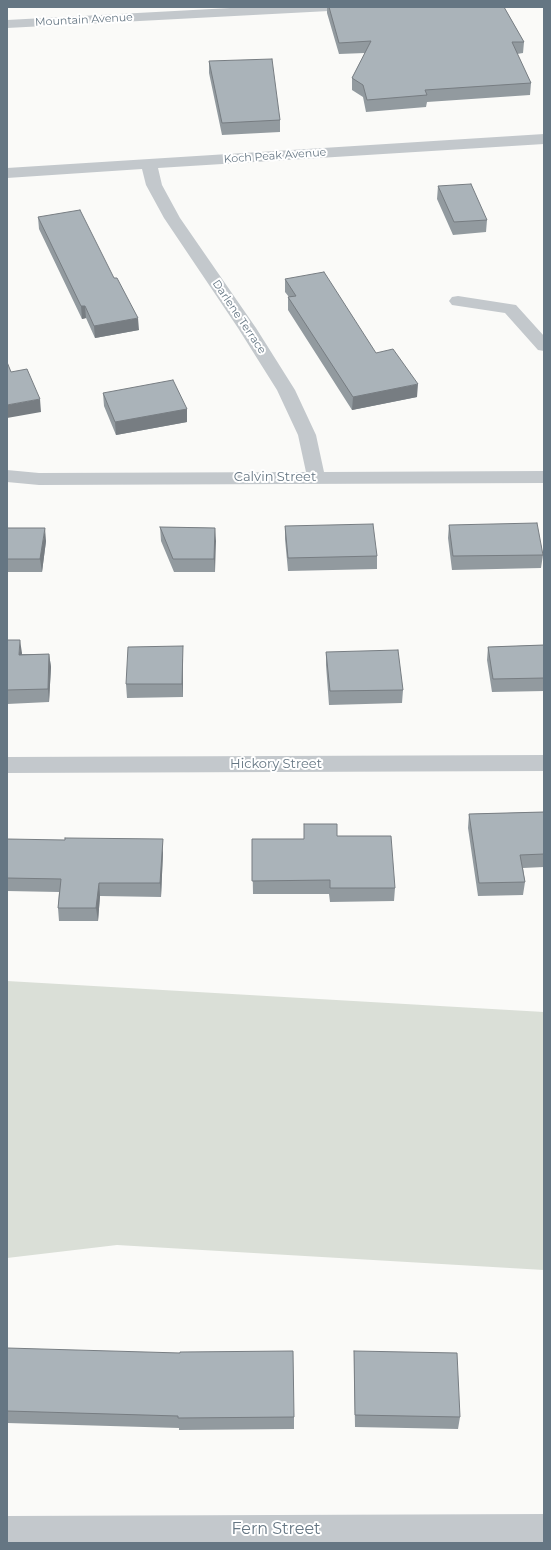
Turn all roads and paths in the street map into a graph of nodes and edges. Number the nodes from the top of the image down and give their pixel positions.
1 (329, 7) edge
2 (7, 24) edge
3 (544, 139) edge
4 (149, 164) junction
5 (7, 173) edge
6 (458, 302) dead end
7 (544, 346) edge
8 (7, 476) edge
9 (316, 477) junction
10 (544, 477) edge
11 (544, 763) edge
12 (7, 765) edge
13 (544, 1528) edge
14 (7, 1530) edge

1 - 2 street, Mountain Avenue
3 - 4 street, Koch Peak Avenue
4 - 5 street, Koch Peak Avenue
4 - 9 street, Darlene Terrace
6 - 7 street
8 - 9 street, Calvin Street
9 - 10 street, Calvin Street
11 - 12 street, Hickory Street
13 - 14 street, Fern Street

